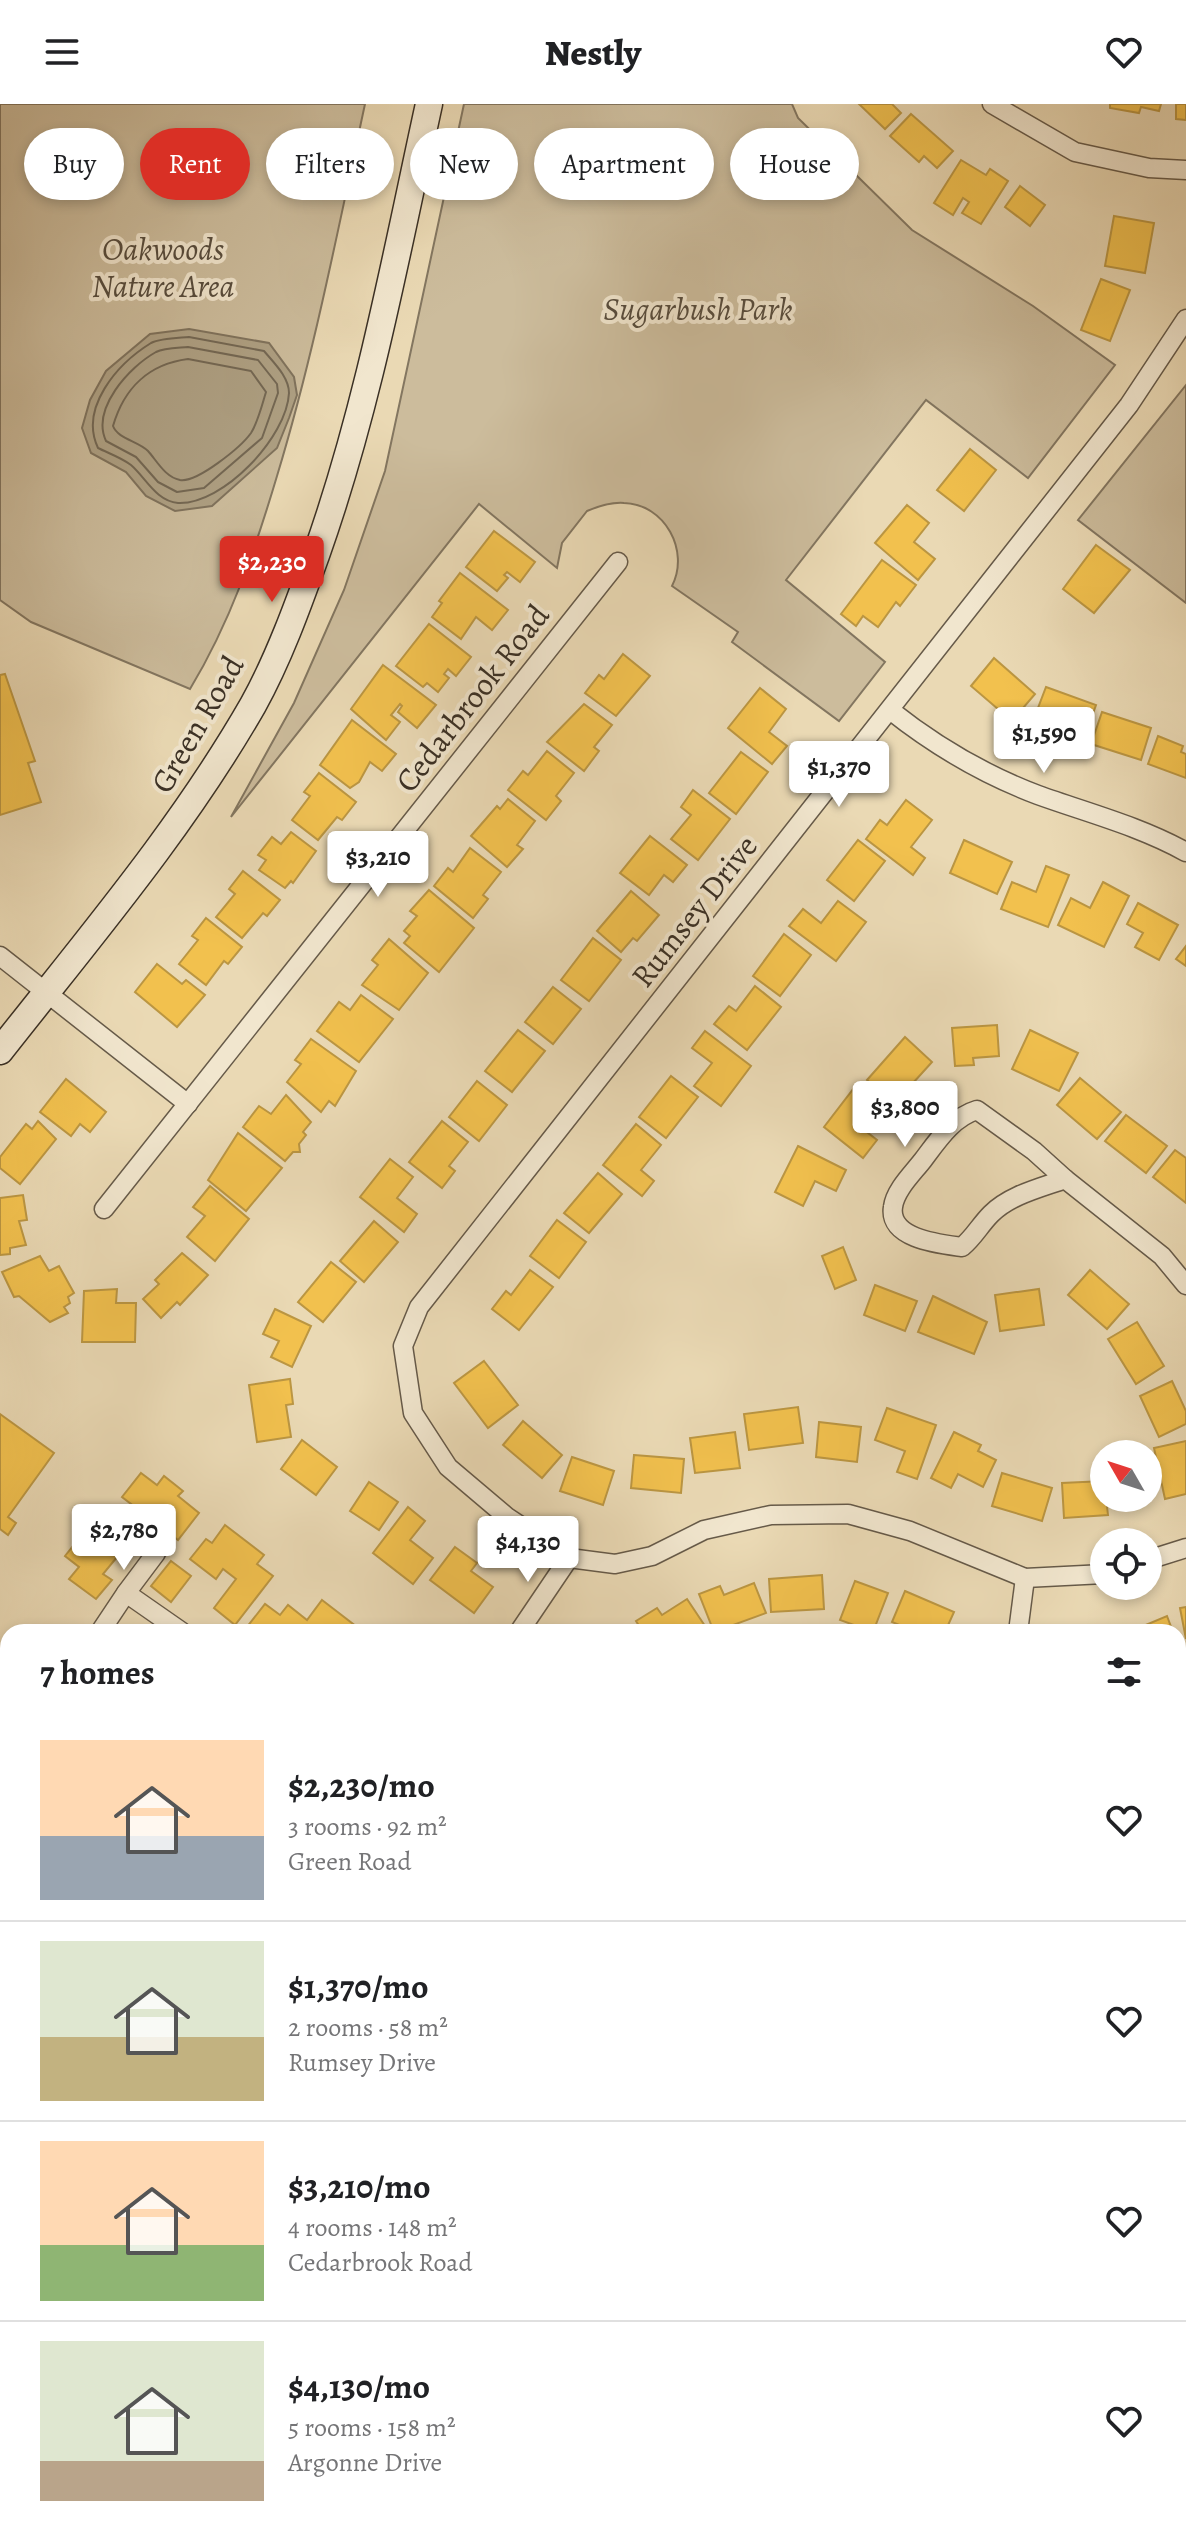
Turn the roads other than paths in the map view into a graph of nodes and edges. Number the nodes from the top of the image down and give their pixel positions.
1 (429, 104) edge
2 (992, 104) edge
3 (1186, 170) edge
4 (1186, 319) edge
5 (618, 562) dead end
6 (890, 710) junction
7 (1186, 852) edge
8 (0, 956) edge
9 (46, 993) junction
10 (0, 1051) edge
11 (188, 1104) junction
12 (1065, 1179) junction
13 (104, 1209) dead end
14 (1186, 1285) edge
15 (1186, 1548) edge
16 (156, 1553) dead end
17 (1162, 1556) edge
18 (569, 1558) junction
19 (1090, 1575) edge
20 (1025, 1578) junction
21 (126, 1593) junction
22 (105, 1624) edge
23 (171, 1624) edge
24 (524, 1624) edge
25 (1019, 1624) edge

1 - 9 street, Green Road
2 - 3 street
4 - 6 street, Rumsey Drive
5 - 11 street, Cedarbrook Road
6 - 7 street
6 - 18 street, Rumsey Drive
8 - 9 street
9 - 10 street, Green Road
9 - 11 street
11 - 13 street, Cedarbrook Road
12 - 12 street
12 - 14 street
15 - 17 street
16 - 21 street
18 - 20 street
18 - 24 street
19 - 20 street
20 - 25 street
21 - 22 street
21 - 23 street

